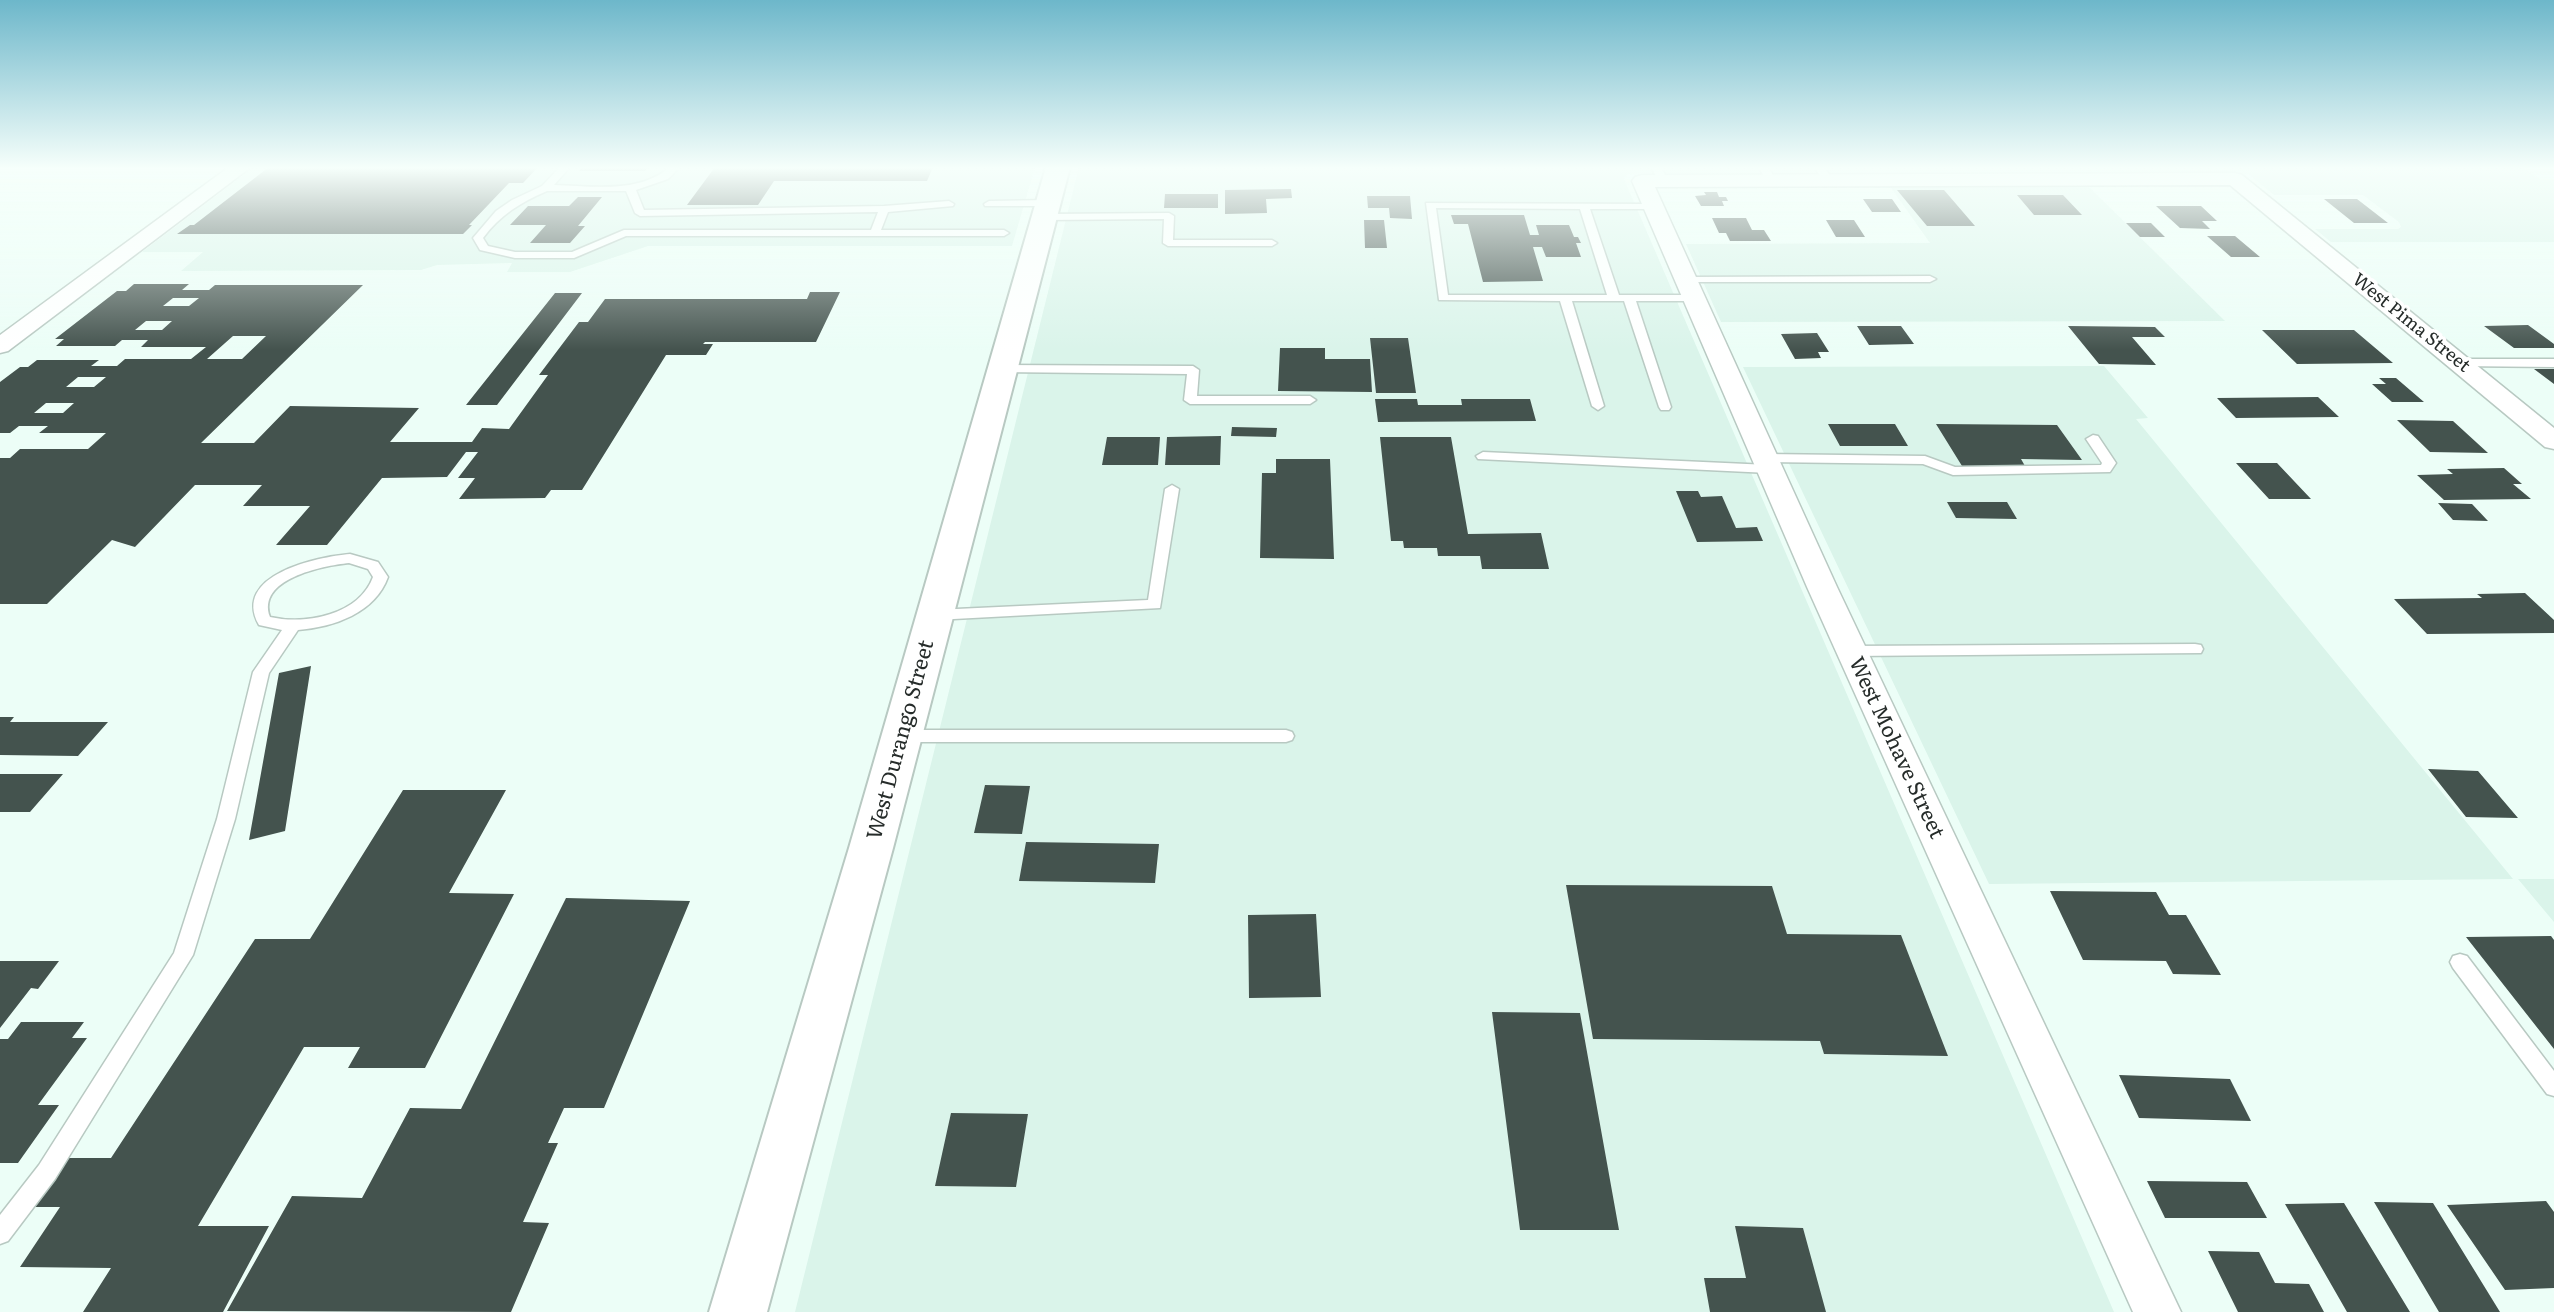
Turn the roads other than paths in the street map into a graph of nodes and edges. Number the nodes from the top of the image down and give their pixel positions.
1 (159, 228) edge
2 (484, 228) edge
3 (628, 228) edge
4 (876, 228) edge
5 (1041, 228) edge
6 (1169, 228) edge
7 (1433, 228) edge
8 (1591, 228) edge
9 (1669, 228) edge
10 (2295, 228) edge
11 (624, 233) junction
12 (874, 233) junction
13 (1004, 233) dead end
14 (1272, 243) dead end
15 (1930, 279) dead end
16 (1690, 289) junction
17 (1565, 298) junction
18 (1614, 298) junction
19 (1629, 298) junction
20 (0, 346) edge
21 (2460, 363) junction
22 (2554, 363) edge
23 (1002, 369) junction
24 (1310, 400) dead end
25 (1598, 406) dead end
26 (1665, 407) dead end
27 (2093, 439) dead end
28 (2554, 441) edge
29 (1482, 456) dead end
30 (1767, 463) junction
31 (1172, 489) dead end
32 (935, 615) junction
33 (292, 628) junction
34 (2195, 649) dead end
35 (1852, 651) junction
36 (902, 736) junction
37 (1286, 736) dead end
38 (2460, 962) dead end
39 (2554, 1087) edge
40 (0, 1233) edge
41 (737, 1312) edge
42 (2157, 1312) edge

1 - 20 street
2 - 11 lane
3 - 11 lane
4 - 12 lane
5 - 23 street, West Durango Street
6 - 14 lane
7 - 17 lane
8 - 18 lane
9 - 16 street, West Mohave Street
10 - 21 street, West Pima Street
11 - 12 lane
12 - 13 lane
15 - 16 lane
16 - 19 lane
16 - 30 street, West Mohave Street
17 - 18 lane
17 - 25 lane
18 - 19 lane
19 - 26 lane
21 - 22 lane
21 - 28 street, West Pima Street
23 - 24 lane
23 - 32 street, West Durango Street
27 - 30 lane
29 - 30 lane
30 - 35 street, West Mohave Street
31 - 32 lane
32 - 36 street, West Durango Street
33 - 33 lane
33 - 40 lane
34 - 35 lane
35 - 42 street, West Mohave Street
36 - 37 lane
36 - 41 street, West Durango Street
38 - 39 lane

